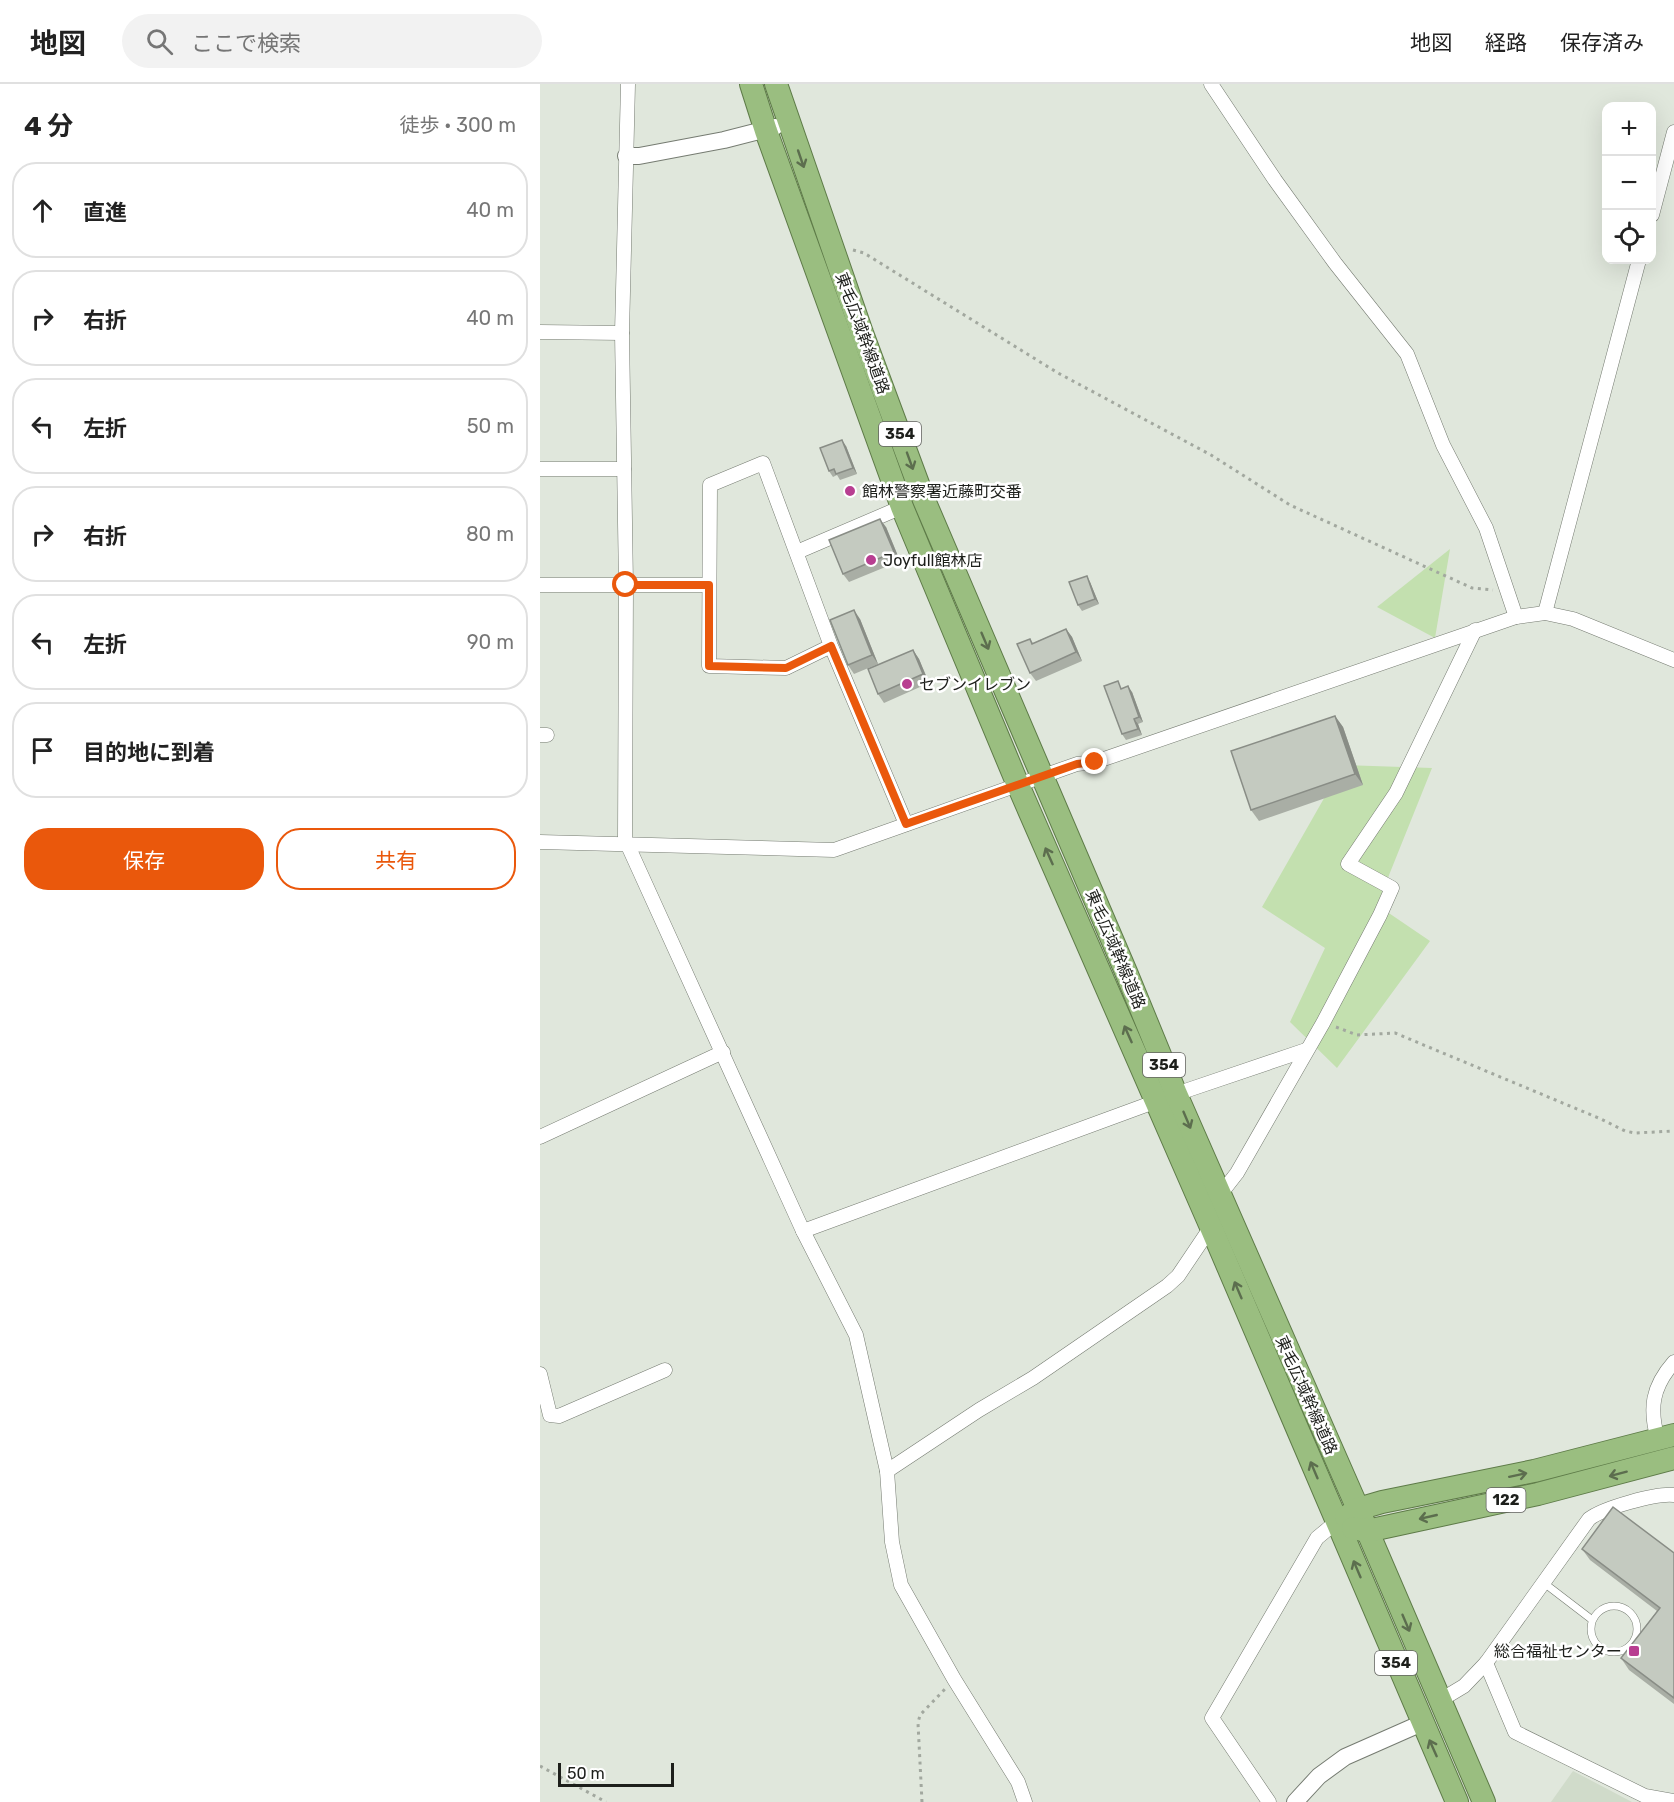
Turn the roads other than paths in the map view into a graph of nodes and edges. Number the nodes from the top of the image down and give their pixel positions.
1 (751, 84) edge
2 (776, 84) edge
3 (1211, 84) edge
4 (625, 85) edge
5 (788, 123) junction
6 (766, 131) junction
7 (1674, 132) edge
8 (626, 156) junction
9 (1654, 210) edge
10 (1638, 264) edge
11 (540, 332) edge
12 (622, 333) junction
13 (540, 469) edge
14 (624, 470) junction
15 (902, 507) junction
16 (796, 552) junction
17 (540, 585) edge
18 (626, 585) junction
19 (709, 585) junction
20 (1545, 613) junction
21 (1516, 617) junction
22 (1475, 630) junction
23 (831, 646) junction
24 (1674, 660) edge
25 (1042, 776) junction
26 (1018, 785) junction
27 (906, 824) junction
28 (540, 842) edge
29 (627, 844) junction
30 (1306, 1050) junction
31 (723, 1052) junction
32 (1166, 1097) junction
33 (540, 1137) edge
34 (1220, 1196) junction
35 (1211, 1227) junction
36 (803, 1231) junction
37 (1674, 1362) edge
38 (665, 1370) dead end
39 (540, 1374) edge
40 (1666, 1438) edge
41 (1674, 1458) edge
42 (887, 1471) junction
43 (1674, 1495) edge
44 (1358, 1509) junction
45 (1337, 1524) junction
46 (1367, 1531) junction
47 (1544, 1583) junction
48 (1591, 1619) junction
49 (1486, 1663) junction
50 (1439, 1701) junction
51 (1422, 1723) junction
52 (1647, 1799) edge
53 (1674, 1801) edge
54 (1025, 1802) edge
55 (1269, 1802) edge
56 (1295, 1802) edge
57 (1456, 1802) edge
58 (1484, 1802) edge

1 - 6 highway, 東毛広域幹線道路 / 354
2 - 5 highway, 東毛広域幹線道路 / 354
3 - 21 street
4 - 8 street
5 - 6 street
5 -> 25 highway, 東毛広域幹線道路 / 354
6 - 8 street
6 - 15 highway, 東毛広域幹線道路 / 354
7 - 9 street
8 - 12 street
10 - 20 street
11 - 12 street
12 - 14 street
13 - 14 street
14 - 18 street
15 - 16 street
15 - 26 highway, 東毛広域幹線道路 / 354
16 - 19 street
16 - 23 street
17 - 18 street
18 - 19 street
18 - 29 street
19 - 23 street
20 - 21 street
20 - 24 street
21 - 22 street
22 - 25 street
22 - 30 street
23 - 27 street
25 - 26 street
25 - 32 highway, 東毛広域幹線道路 / 354
26 - 27 street
32 -> 26 highway, 東毛広域幹線道路 / 354
27 - 29 street
28 - 29 street
29 - 31 street
30 - 32 street
30 - 34 street
31 - 33 street
31 - 36 street
32 -> 34 highway, 東毛広域幹線道路 / 354
32 - 35 highway, 東毛広域幹線道路 / 354
32 - 36 street
34 - 44 highway, 東毛広域幹線道路 / 354
35 - 42 street
45 -> 35 highway, 東毛広域幹線道路 / 354
36 - 42 street
37 - 40 street
38 - 39 street
44 -> 40 highway, 122
41 -> 46 highway, 122
42 - 54 street
43 - 47 street
44 - 45 highway, 122
44 - 46 highway, 東毛広域幹線道路 / 354
45 - 46 highway, 122
51 -> 45 highway, 東毛広域幹線道路 / 354
45 - 55 street
46 -> 50 highway, 東毛広域幹線道路 / 354
47 - 48 lane
47 - 49 street
48 - 48 lane
49 - 50 street
49 - 52 street
50 - 58 highway, 東毛広域幹線道路 / 354
51 - 56 street
57 -> 51 highway, 東毛広域幹線道路 / 354
52 - 53 street

